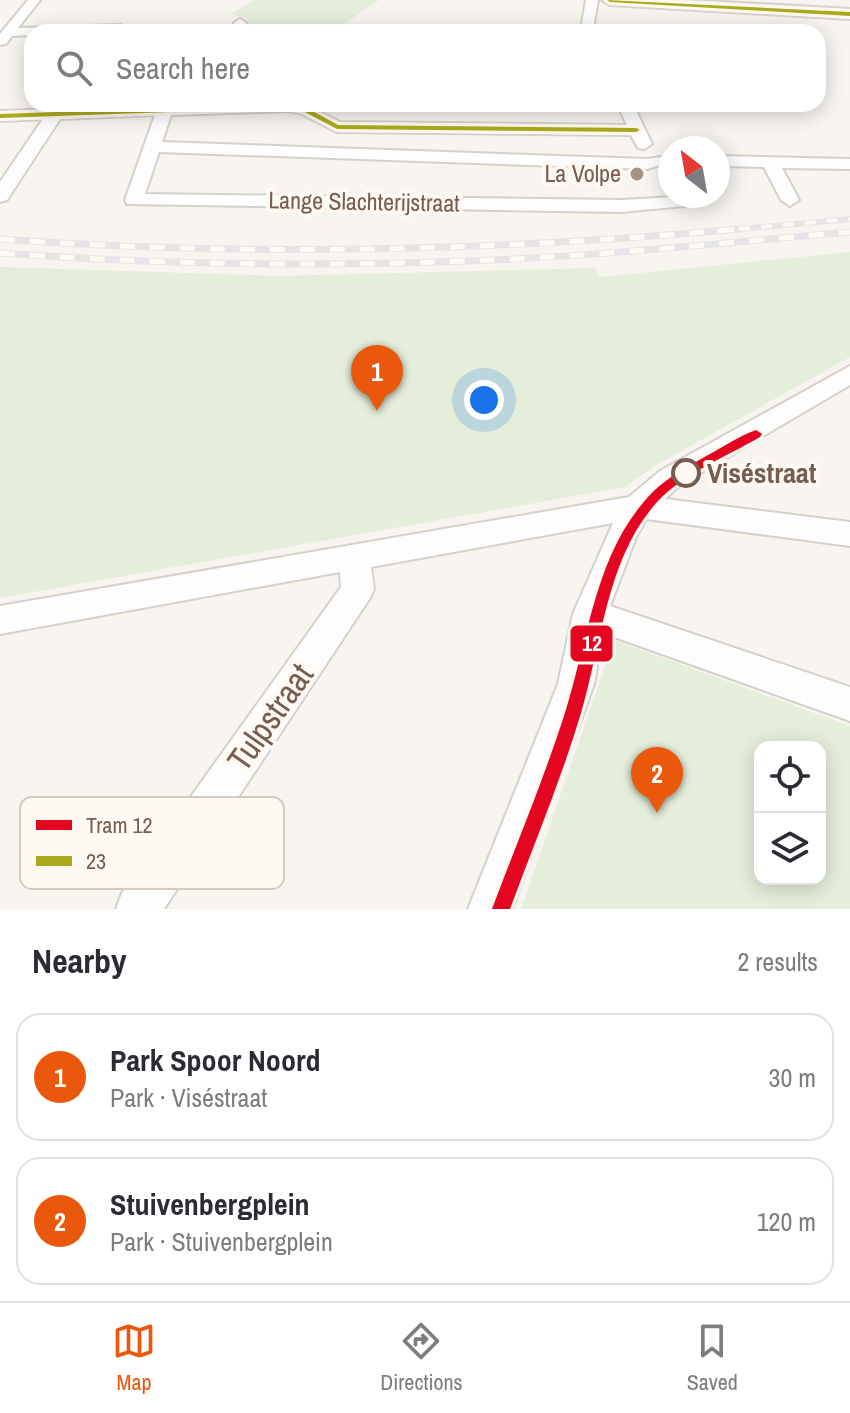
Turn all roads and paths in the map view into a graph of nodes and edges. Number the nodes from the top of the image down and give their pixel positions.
1 (34, 0) edge
2 (592, 0) edge
3 (610, 0) edge
4 (693, 0) edge
5 (850, 11) edge
6 (588, 24) edge
7 (24, 36) edge
8 (4, 37) edge
9 (45, 112) edge
10 (66, 112) edge
11 (164, 112) edge
12 (310, 112) edge
13 (628, 112) edge
14 (0, 116) edge
15 (636, 130) junction
16 (153, 147) junction
17 (658, 157) edge
18 (730, 161) edge
19 (770, 161) junction
20 (658, 162) edge
21 (850, 164) edge
22 (501, 182) junction
23 (0, 196) edge
24 (790, 200) dead end
25 (658, 203) edge
26 (850, 374) edge
27 (638, 507) junction
28 (850, 534) edge
29 (354, 558) junction
30 (590, 614) junction
31 (0, 620) edge
32 (850, 704) edge
33 (215, 797) edge
34 (152, 889) edge
35 (138, 909) edge
36 (490, 909) edge

1 - 8 street
2 - 6 street
3 - 5 main road
4 - 5 main road
7 - 8 street
9 - 14 street
10 - 23 street
11 - 16 street, Lange Slachterijstraat
12 - 15 street
13 - 15 street
15 - 17 street
16 - 22 street
16 - 22 street, Lange Slachterijstraat
18 - 19 street
19 - 21 street
19 - 24 street
20 - 22 street
22 - 25 street, Lange Slachterijstraat
26 - 27 street
27 - 28 street
27 - 29 street
27 - 30 street
29 - 31 street
29 - 33 street, Tulpstraat
30 - 32 street
30 - 36 street
34 - 35 street, Tulpstraat

